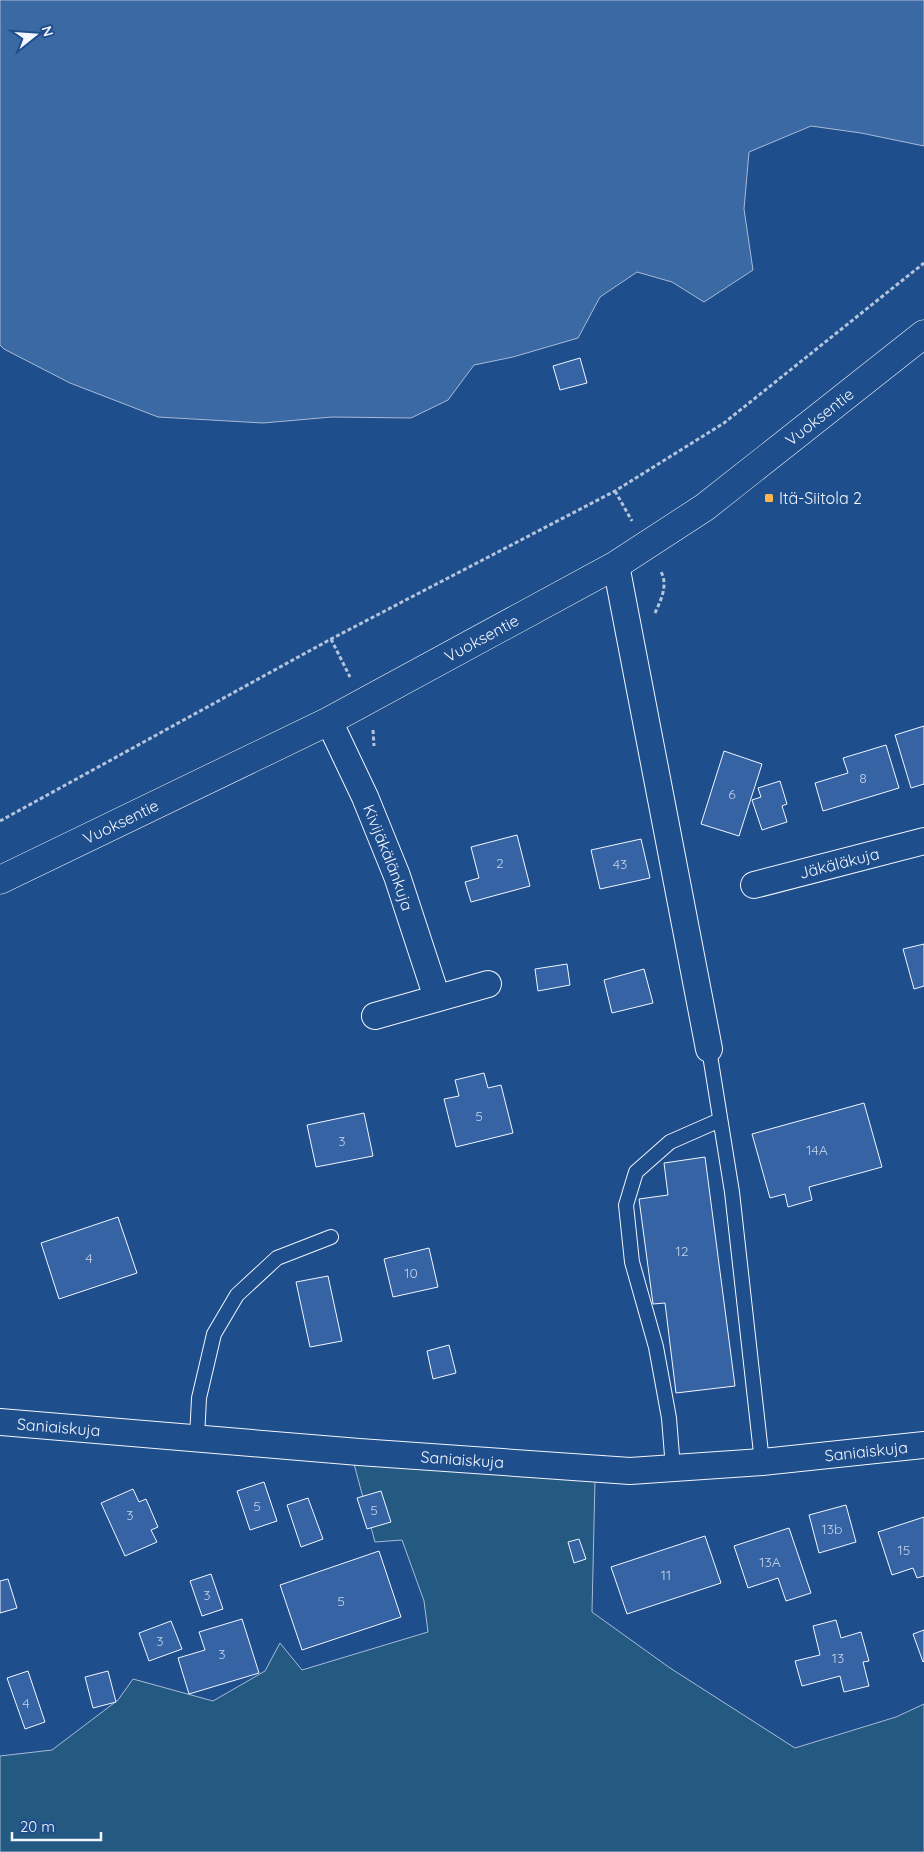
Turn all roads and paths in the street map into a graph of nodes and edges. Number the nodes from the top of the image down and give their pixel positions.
1 (924, 263) edge
2 (924, 334) edge
3 (616, 565) junction
4 (329, 721) junction
5 (0, 821) edge
6 (924, 841) edge
7 (0, 880) edge
8 (754, 885) dead end
9 (488, 984) dead end
10 (437, 998) junction
11 (375, 1016) dead end
12 (709, 1049) joint
13 (720, 1120) junction
14 (331, 1237) dead end
15 (0, 1422) edge
16 (197, 1438) junction
17 (924, 1445) edge
18 (762, 1462) junction
19 (673, 1468) junction

1 - 5 path
2 - 3 street, Vuoksentie
3 - 4 street, Vuoksentie
3 - 12 street
4 - 7 street, Vuoksentie
4 - 10 street, Kivijäkälänkuja
6 - 8 street, Jäkäläkuja
9 - 10 street
10 - 11 street
12 - 13 lane
13 - 18 lane
13 - 19 lane
14 - 16 lane
15 - 16 street, Saniaiskuja
16 - 19 street, Saniaiskuja
17 - 18 street, Saniaiskuja
18 - 19 street, Saniaiskuja

